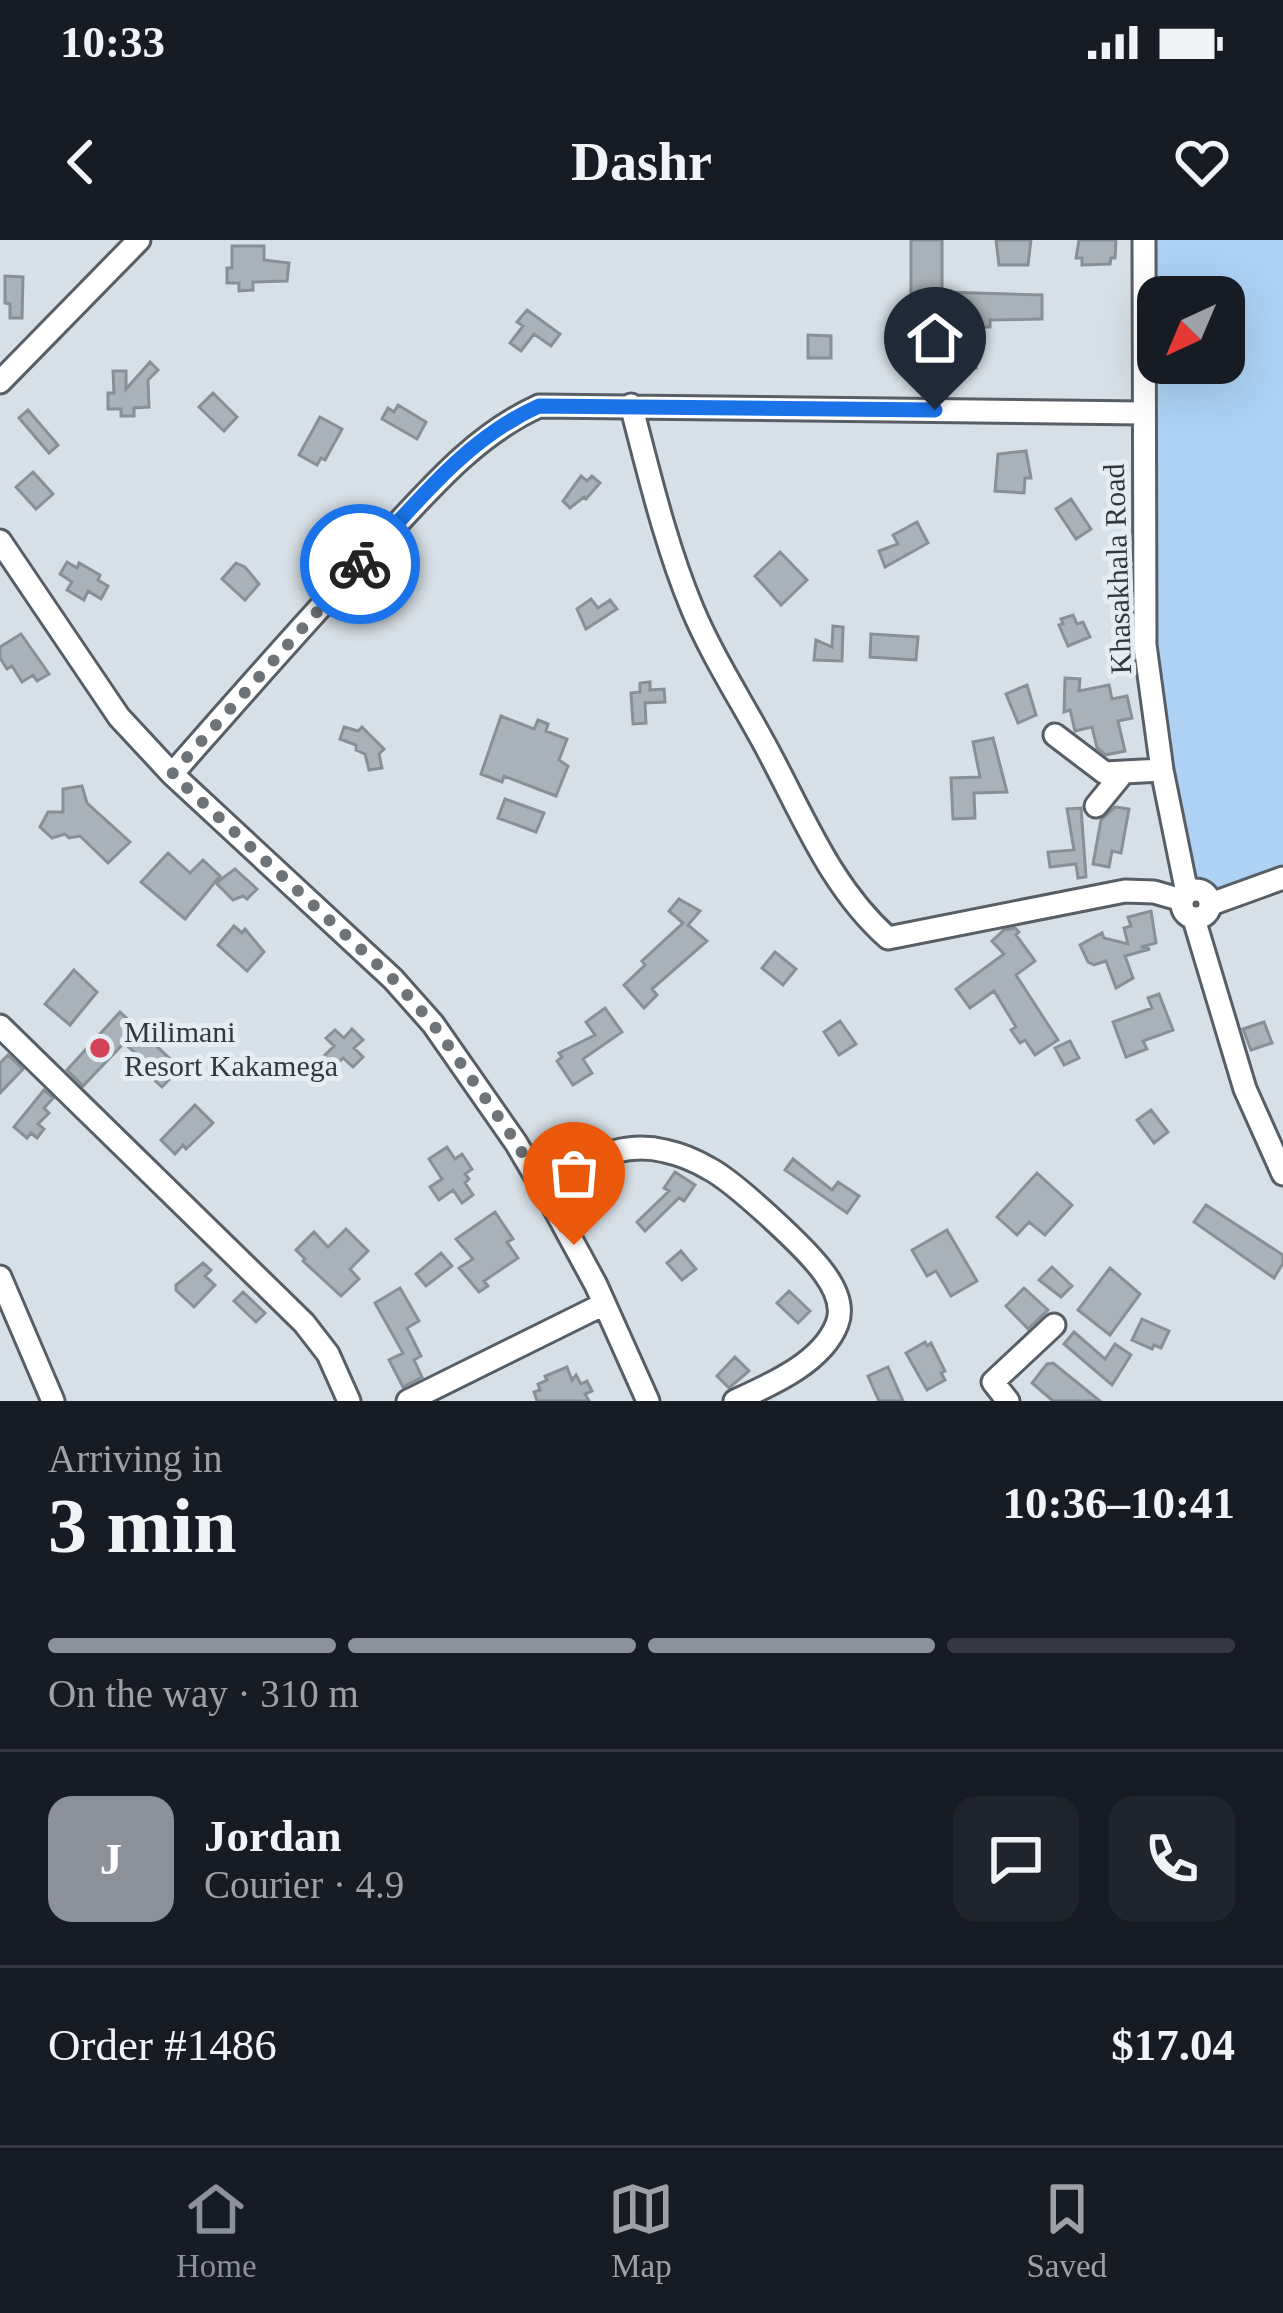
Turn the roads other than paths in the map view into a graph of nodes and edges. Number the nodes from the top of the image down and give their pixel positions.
1 (139, 240) edge
2 (1144, 240) edge
3 (0, 382) edge
4 (631, 405) junction
5 (1142, 413) junction
6 (0, 541) edge
7 (1055, 735) dead end
8 (1162, 770) junction
9 (1123, 773) junction
10 (172, 774) junction
11 (1096, 806) dead end
12 (1283, 878) edge
13 (1193, 904) junction
14 (0, 1026) edge
15 (1283, 1174) edge
16 (552, 1204) junction
17 (0, 1277) edge
18 (604, 1304) junction
19 (1054, 1325) dead end
20 (53, 1401) edge
21 (349, 1401) edge
22 (407, 1401) edge
23 (648, 1401) edge
24 (735, 1401) edge
25 (1007, 1401) edge

1 - 3 street
2 - 5 street, Khasakhala Road
4 - 5 street
4 - 10 street
4 - 13 street
5 - 8 street, Khasakhala Road
6 - 10 street
7 - 9 street
8 - 9 street
8 - 13 street, Khasakhala Road
9 - 11 street
10 - 16 street
12 - 13 street
13 - 15 street, Khasakhala Road
14 - 21 street
16 - 18 street
16 - 24 street
17 - 20 street
18 - 22 street
18 - 23 street
19 - 25 street

